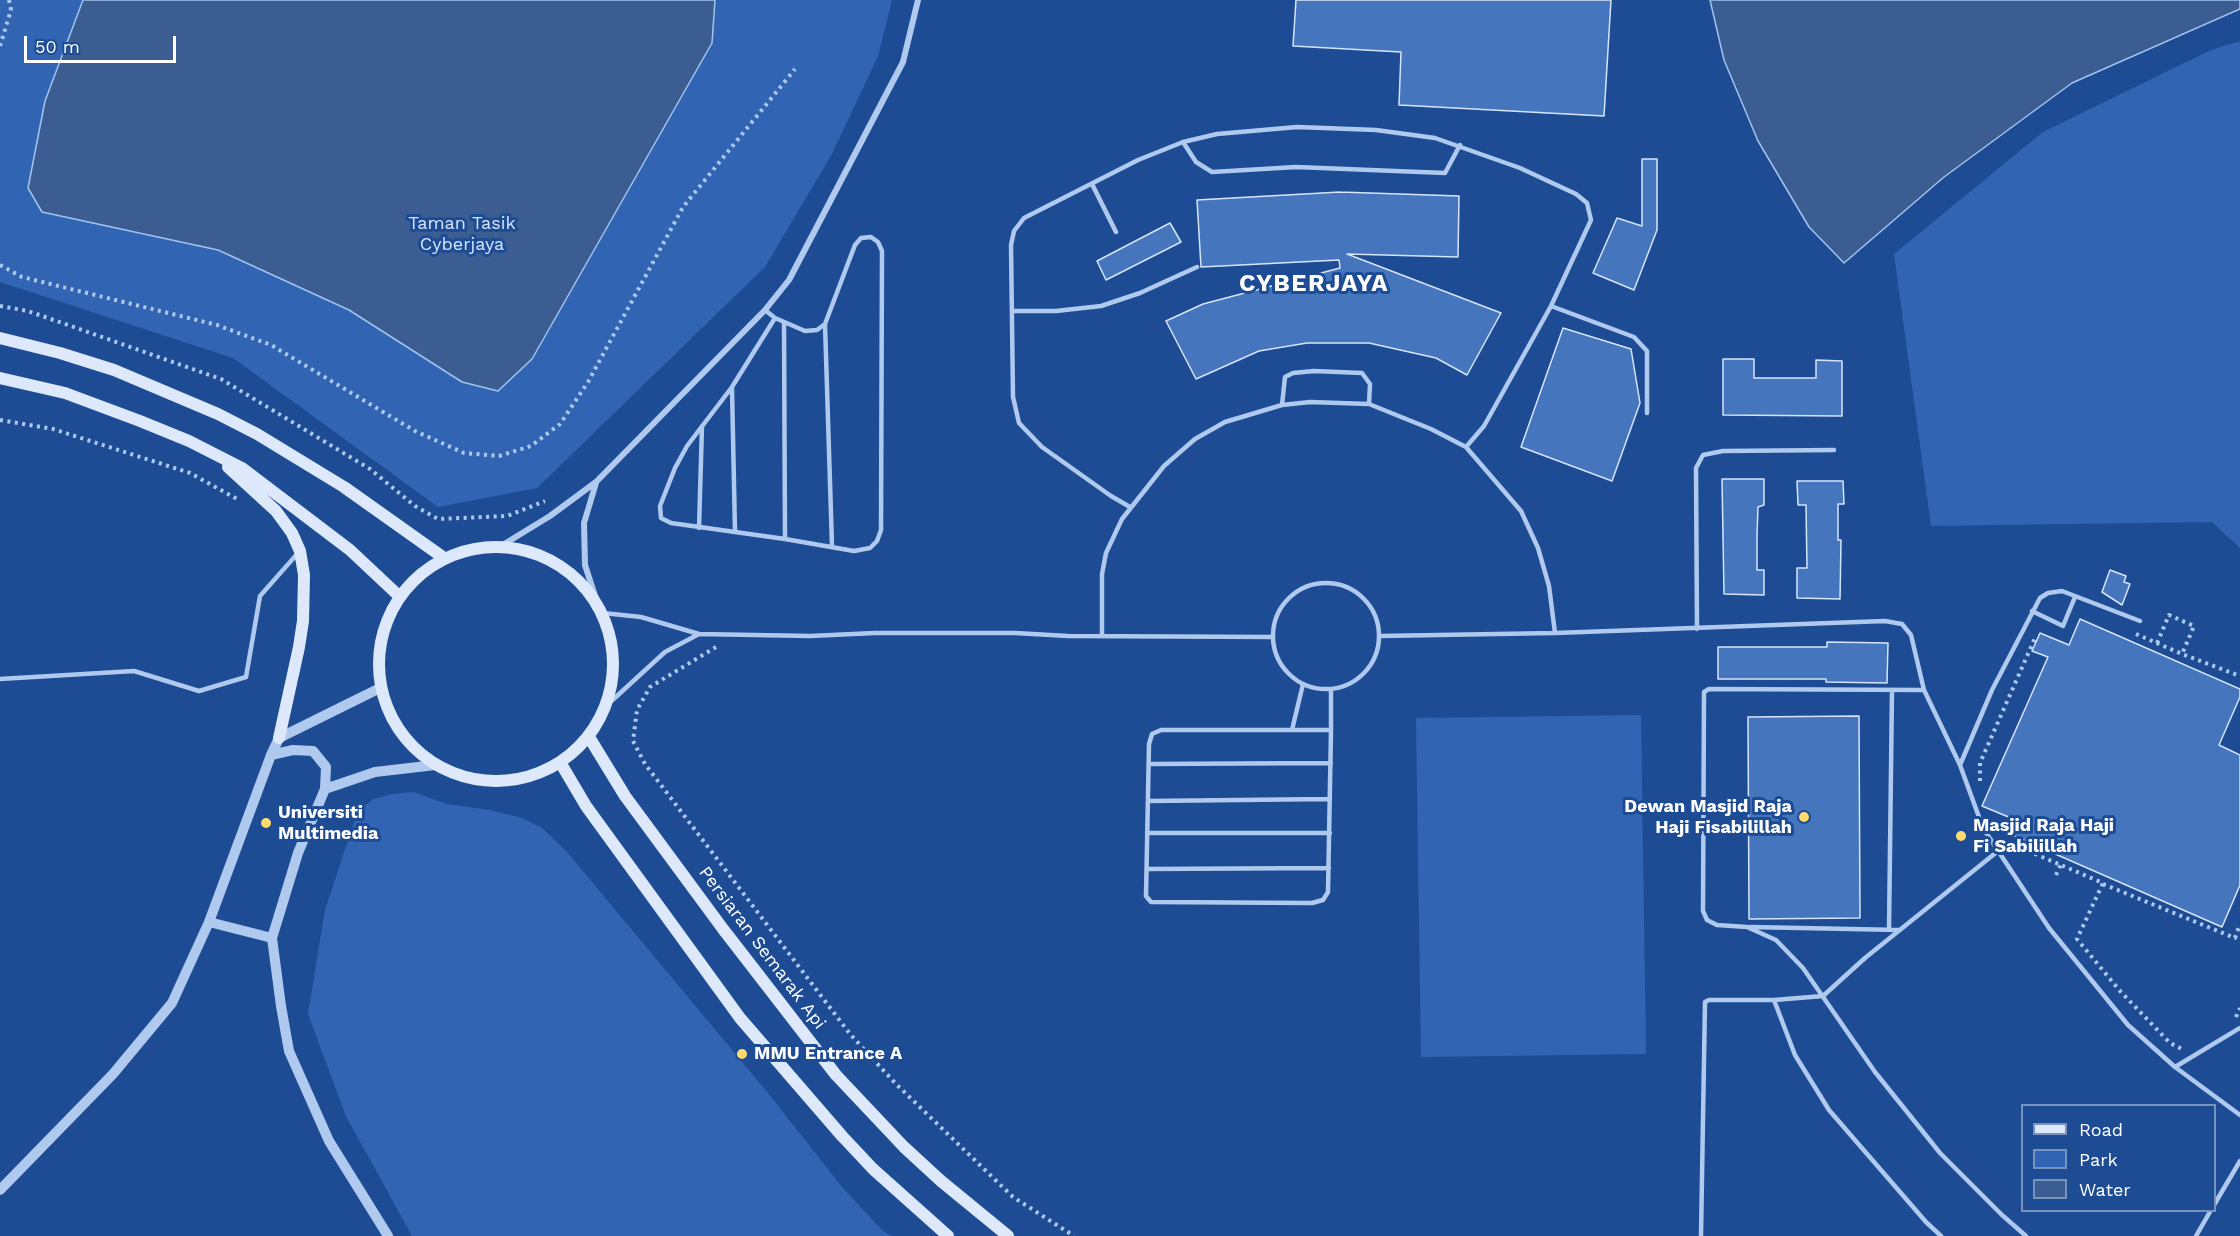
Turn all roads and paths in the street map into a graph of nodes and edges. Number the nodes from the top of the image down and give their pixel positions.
1 (9, 0) edge
2 (918, 0) edge
3 (0, 46) edge
4 (795, 69) dead end
5 (1183, 142) junction
6 (1460, 145) junction
7 (1092, 184) junction
8 (1116, 232) dead end
9 (0, 265) edge
10 (1197, 267) dead end
11 (0, 306) edge
12 (1551, 306) junction
13 (765, 310) junction
14 (1012, 311) junction
15 (775, 318) junction
16 (784, 322) junction
17 (825, 324) junction
18 (0, 338) edge
19 (0, 378) edge
20 (732, 387) junction
21 (1369, 404) junction
22 (1282, 405) junction
23 (1647, 413) dead end
24 (0, 420) edge
25 (702, 426) junction
26 (1466, 447) junction
27 (1834, 450) dead end
28 (209, 451) junction
29 (596, 482) junction
30 (1130, 507) junction
31 (247, 508) dead end
32 (562, 508) junction
33 (699, 528) junction
34 (735, 532) junction
35 (785, 538) junction
36 (501, 546) junction
37 (832, 546) junction
38 (300, 551) junction
39 (444, 558) junction
40 (399, 596) junction
41 (2075, 597) junction
42 (601, 609) junction
43 (2032, 611) junction
44 (2140, 621) dead end
45 (1697, 629) junction
46 (2038, 630) dead end
47 (2126, 630) dead end
48 (1555, 633) junction
49 (699, 634) junction
50 (737, 634) junction
51 (1102, 636) junction
52 (1380, 636) junction
53 (1273, 637) junction
54 (2157, 643) junction
55 (2182, 654) junction
56 (2240, 676) edge
57 (0, 679) edge
58 (1303, 684) junction
59 (380, 688) junction
60 (1331, 689) junction
61 (1892, 690) junction
62 (1924, 690) junction
63 (606, 706) junction
64 (1292, 730) junction
65 (1331, 730) junction
66 (589, 737) junction
67 (279, 738) junction
68 (271, 755) junction
69 (560, 762) junction
70 (1330, 763) junction
71 (1149, 764) junction
72 (435, 765) junction
73 (1960, 765) junction
74 (325, 789) junction
75 (1980, 790) dead end
76 (1330, 799) junction
77 (1149, 801) junction
78 (1148, 833) junction
79 (1329, 833) junction
80 (1999, 839) dead end
81 (1998, 851) junction
82 (2061, 864) junction
83 (1329, 868) junction
84 (1147, 869) junction
85 (2056, 875) dead end
86 (2103, 883) junction
87 (209, 922) junction
88 (2240, 924) edge
89 (1747, 927) junction
90 (1889, 930) junction
91 (1900, 930) junction
92 (272, 938) junction
93 (1822, 996) junction
94 (1774, 1000) junction
95 (2240, 1008) edge
96 (2232, 1024) dead end
97 (2240, 1028) edge
98 (2187, 1050) dead end
99 (2175, 1067) junction
100 (2240, 1115) edge
101 (2240, 1161) edge
102 (0, 1190) edge
103 (2216, 1202) edge
104 (2210, 1212) edge
105 (388, 1236) edge
106 (948, 1236) edge
107 (1008, 1236) edge
108 (1074, 1236) edge
109 (1701, 1236) edge
110 (1941, 1236) edge
111 (2026, 1236) edge
112 (2196, 1236) edge

1 - 3 path
2 - 13 street
4 - 9 path
5 - 6 lane
5 - 6 lane
5 - 7 lane
6 - 12 lane
7 - 8 lane
7 - 14 lane
10 - 14 lane
11 - 32 path
12 - 23 lane
12 - 26 lane
13 - 15 lane
13 - 29 street
14 - 30 lane
15 - 16 lane
15 - 20 lane
16 - 17 lane
16 - 35 lane
17 - 37 lane
17 - 37 lane
18 - 39 main road
19 - 28 main road
20 - 25 lane
20 - 34 lane
21 - 22 lane
21 - 22 lane
21 - 26 lane
22 - 30 lane
24 - 31 path
25 - 33 lane
25 - 33 lane
26 - 48 lane
27 - 45 lane
28 - 38 main road
28 - 40 main road
29 - 32 street
29 - 42 street
30 - 51 lane
32 - 36 street
33 - 34 lane
34 - 35 lane
35 - 37 lane
36 - 39 main road
36 - 42 main road
38 - 57 lane
38 - 67 main road
39 - 40 main road
40 - 59 main road
41 - 43 lane
41 - 43 lane
41 - 44 lane
42 - 49 lane
42 - 63 main road
43 - 73 lane
45 - 48 lane
45 - 62 lane
46 - 75 path
47 - 54 path
48 - 52 lane
49 - 50 lane
49 - 63 lane
50 - 51 lane
50 - 108 path
51 - 53 lane
52 - 53 lane
52 - 60 lane
53 - 58 lane
54 - 55 path
54 - 55 path
55 - 56 path
58 - 60 lane
58 - 64 lane
59 - 67 street
59 - 72 main road
60 - 65 lane
61 - 62 lane
61 - 89 lane
61 - 90 lane
62 - 73 lane
63 - 66 main road
64 - 65 lane
64 - 71 lane
65 - 70 lane
66 - 69 main road
66 - 107 main road, Persiaran Semarak Api
67 - 68 street
68 - 74 street
68 - 87 street
69 - 72 main road
69 - 106 main road
70 - 71 lane
70 - 76 lane
71 - 77 lane
72 - 74 street
73 - 81 lane
74 - 92 street
76 - 77 lane
76 - 79 lane
77 - 78 lane
78 - 79 lane
78 - 84 lane
79 - 83 lane
80 - 82 path
81 - 91 lane
81 - 99 lane
82 - 85 path
82 - 86 path
83 - 84 lane
83 - 84 lane
86 - 88 path
86 - 98 path
87 - 92 street
87 - 102 street
89 - 90 lane
89 - 93 lane
90 - 91 lane
91 - 93 lane
92 - 105 street
93 - 94 lane
93 - 111 lane
94 - 109 lane
94 - 110 lane
95 - 96 path
97 - 99 lane
99 - 100 lane
101 - 103 lane
104 - 112 lane

